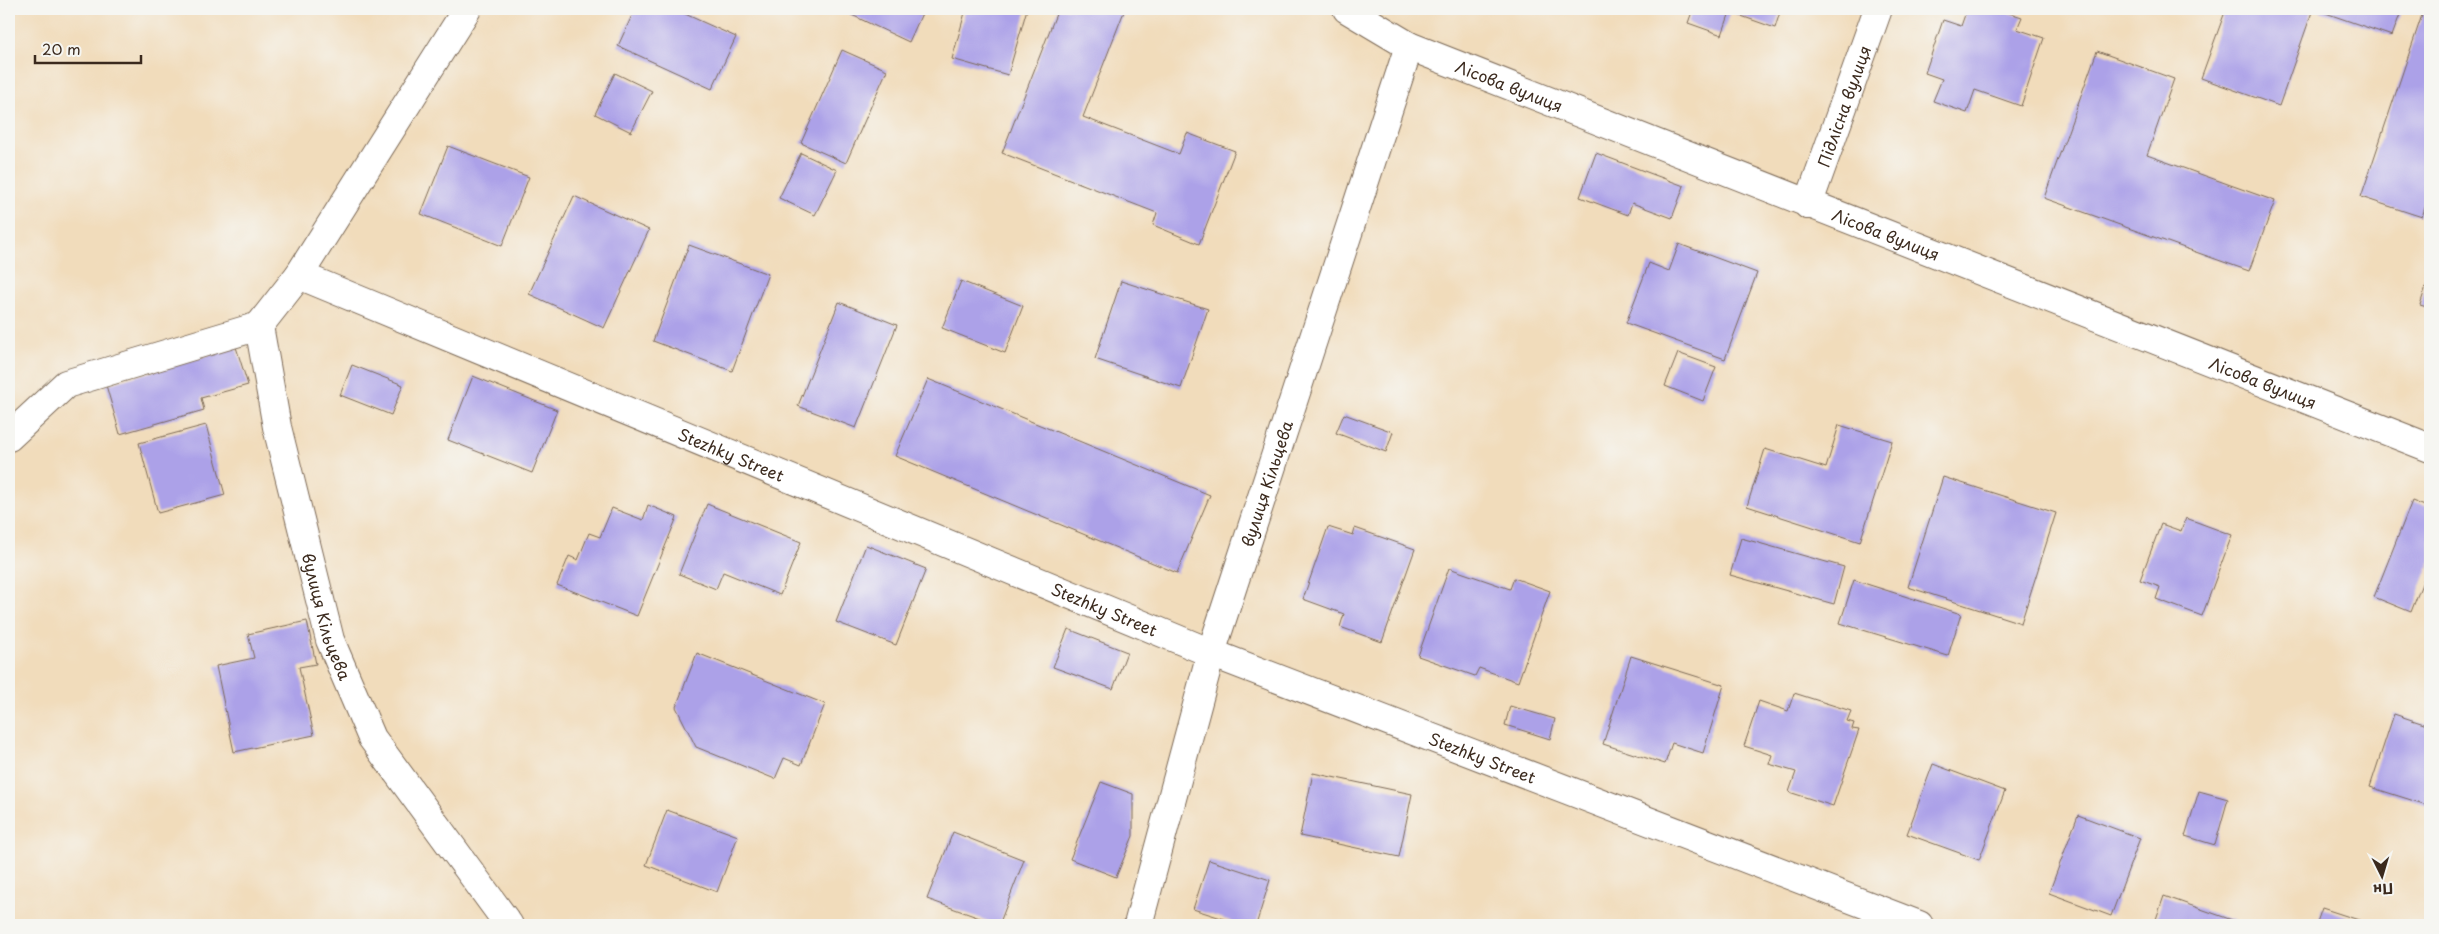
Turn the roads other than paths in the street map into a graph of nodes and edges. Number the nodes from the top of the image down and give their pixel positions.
1 (467, 9) edge
2 (1346, 9) edge
3 (1878, 9) edge
4 (1408, 46) junction
5 (1808, 205) junction
6 (299, 275) junction
7 (259, 326) junction
8 (9, 437) edge
9 (2430, 448) edge
10 (1211, 653) junction
11 (509, 925) edge
12 (1138, 925) edge
13 (1919, 925) edge

1 - 6 street
2 - 4 street, Лісова вулиця
3 - 5 street, Підлісна вулиця
4 - 5 street, Лісова вулиця
4 - 10 street, вулиця Кільцева
5 - 9 street, Лісова вулиця
6 - 7 street
6 - 10 street, Stezhky Street
7 - 8 street
7 - 11 street, вулиця Кільцева
10 - 12 street, вулиця Кільцева
10 - 13 street, Stezhky Street

